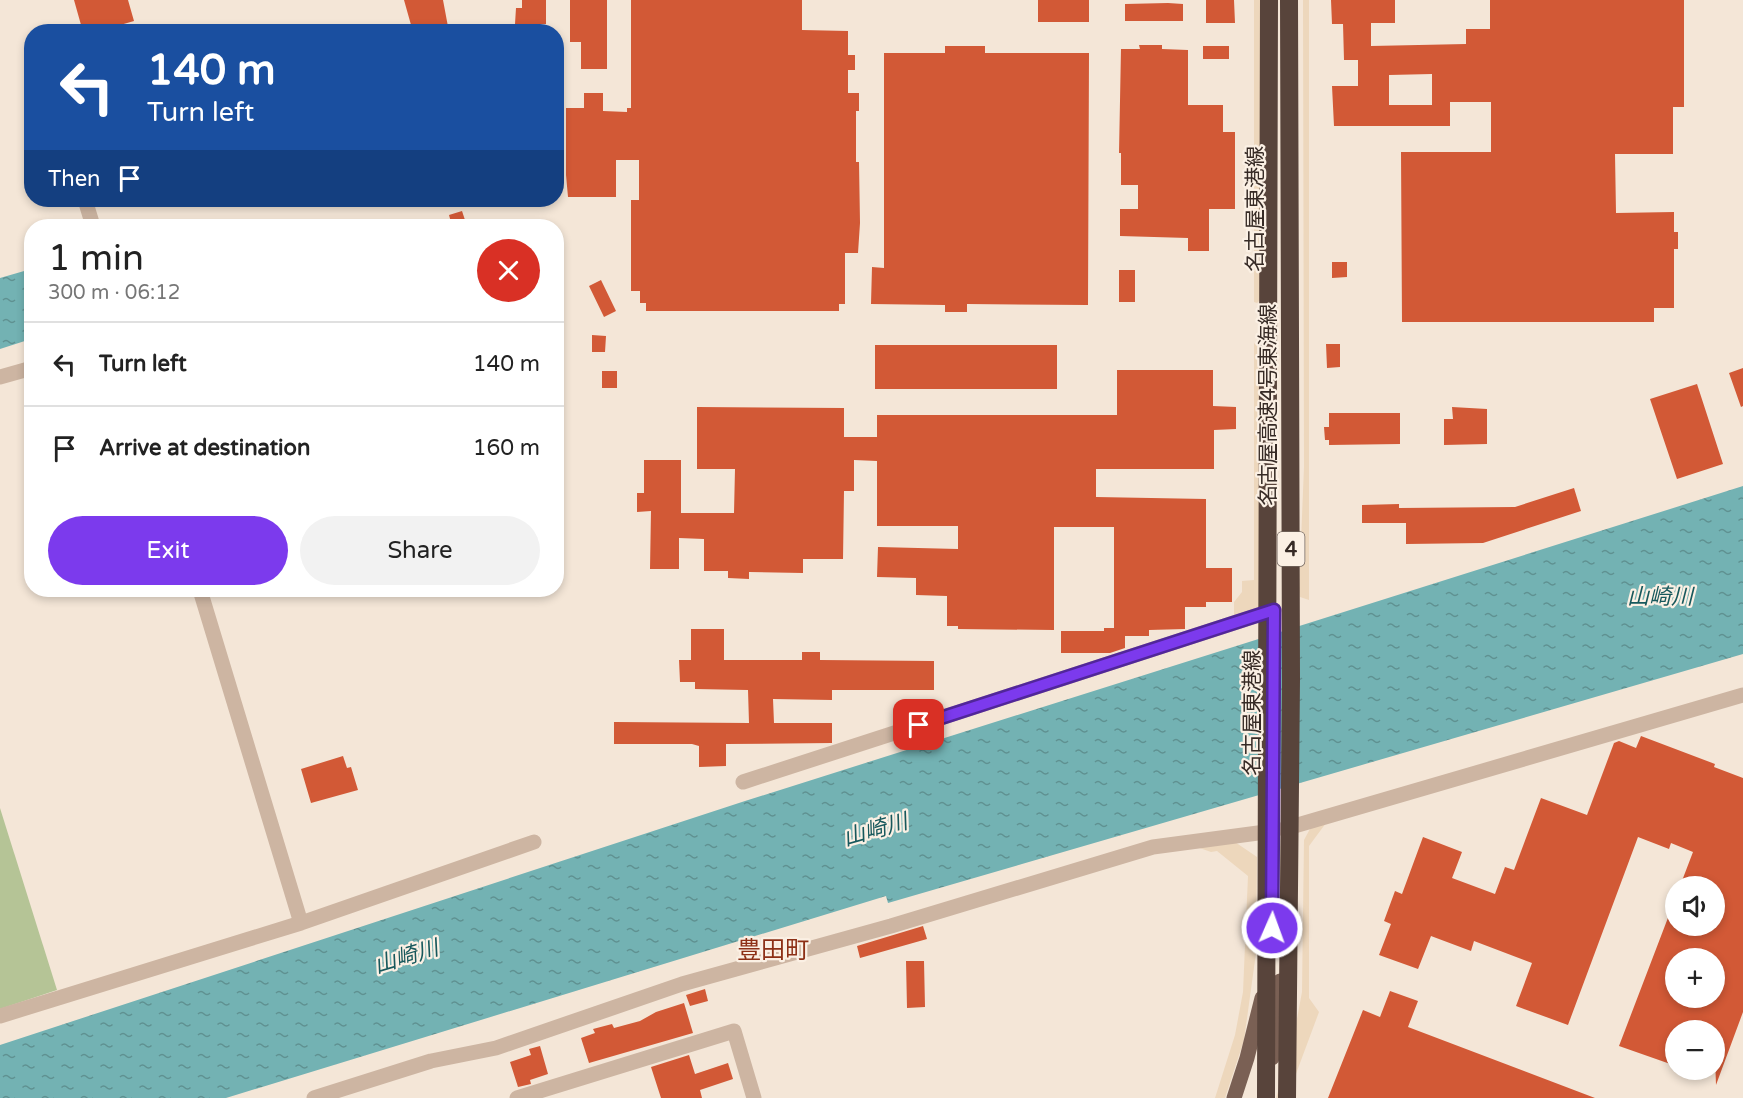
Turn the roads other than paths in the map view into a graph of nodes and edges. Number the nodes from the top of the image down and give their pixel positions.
1 (1269, 0) edge
2 (1277, 0) edge
3 (1290, 0) edge
4 (24, 370) edge
5 (0, 378) edge
6 (202, 597) edge
7 (1277, 617) junction
8 (1743, 695) edge
9 (743, 782) dead end
10 (1278, 824) junction
11 (534, 842) dead end
12 (301, 923) junction
13 (0, 1016) edge
14 (314, 1098) edge
15 (517, 1098) edge
16 (753, 1098) edge
17 (1234, 1098) edge
18 (1259, 1098) edge
19 (1266, 1098) edge
20 (1287, 1098) edge

1 - 19 highway, 名古屋高速4号東海線 / 4, bridge
2 - 7 main road, 名古屋東港線
3 - 7 main road, 名古屋東港線
3 - 20 highway, 名古屋高速4号東海線 / 4, bridge
4 - 5 street
6 - 12 street
7 - 9 street
7 - 10 main road, 名古屋東港線
8 - 10 street
10 - 14 street
10 - 17 main road, 名古屋東港線
10 - 18 main road, 名古屋東港線
11 - 12 street
12 - 13 street
15 - 16 street

